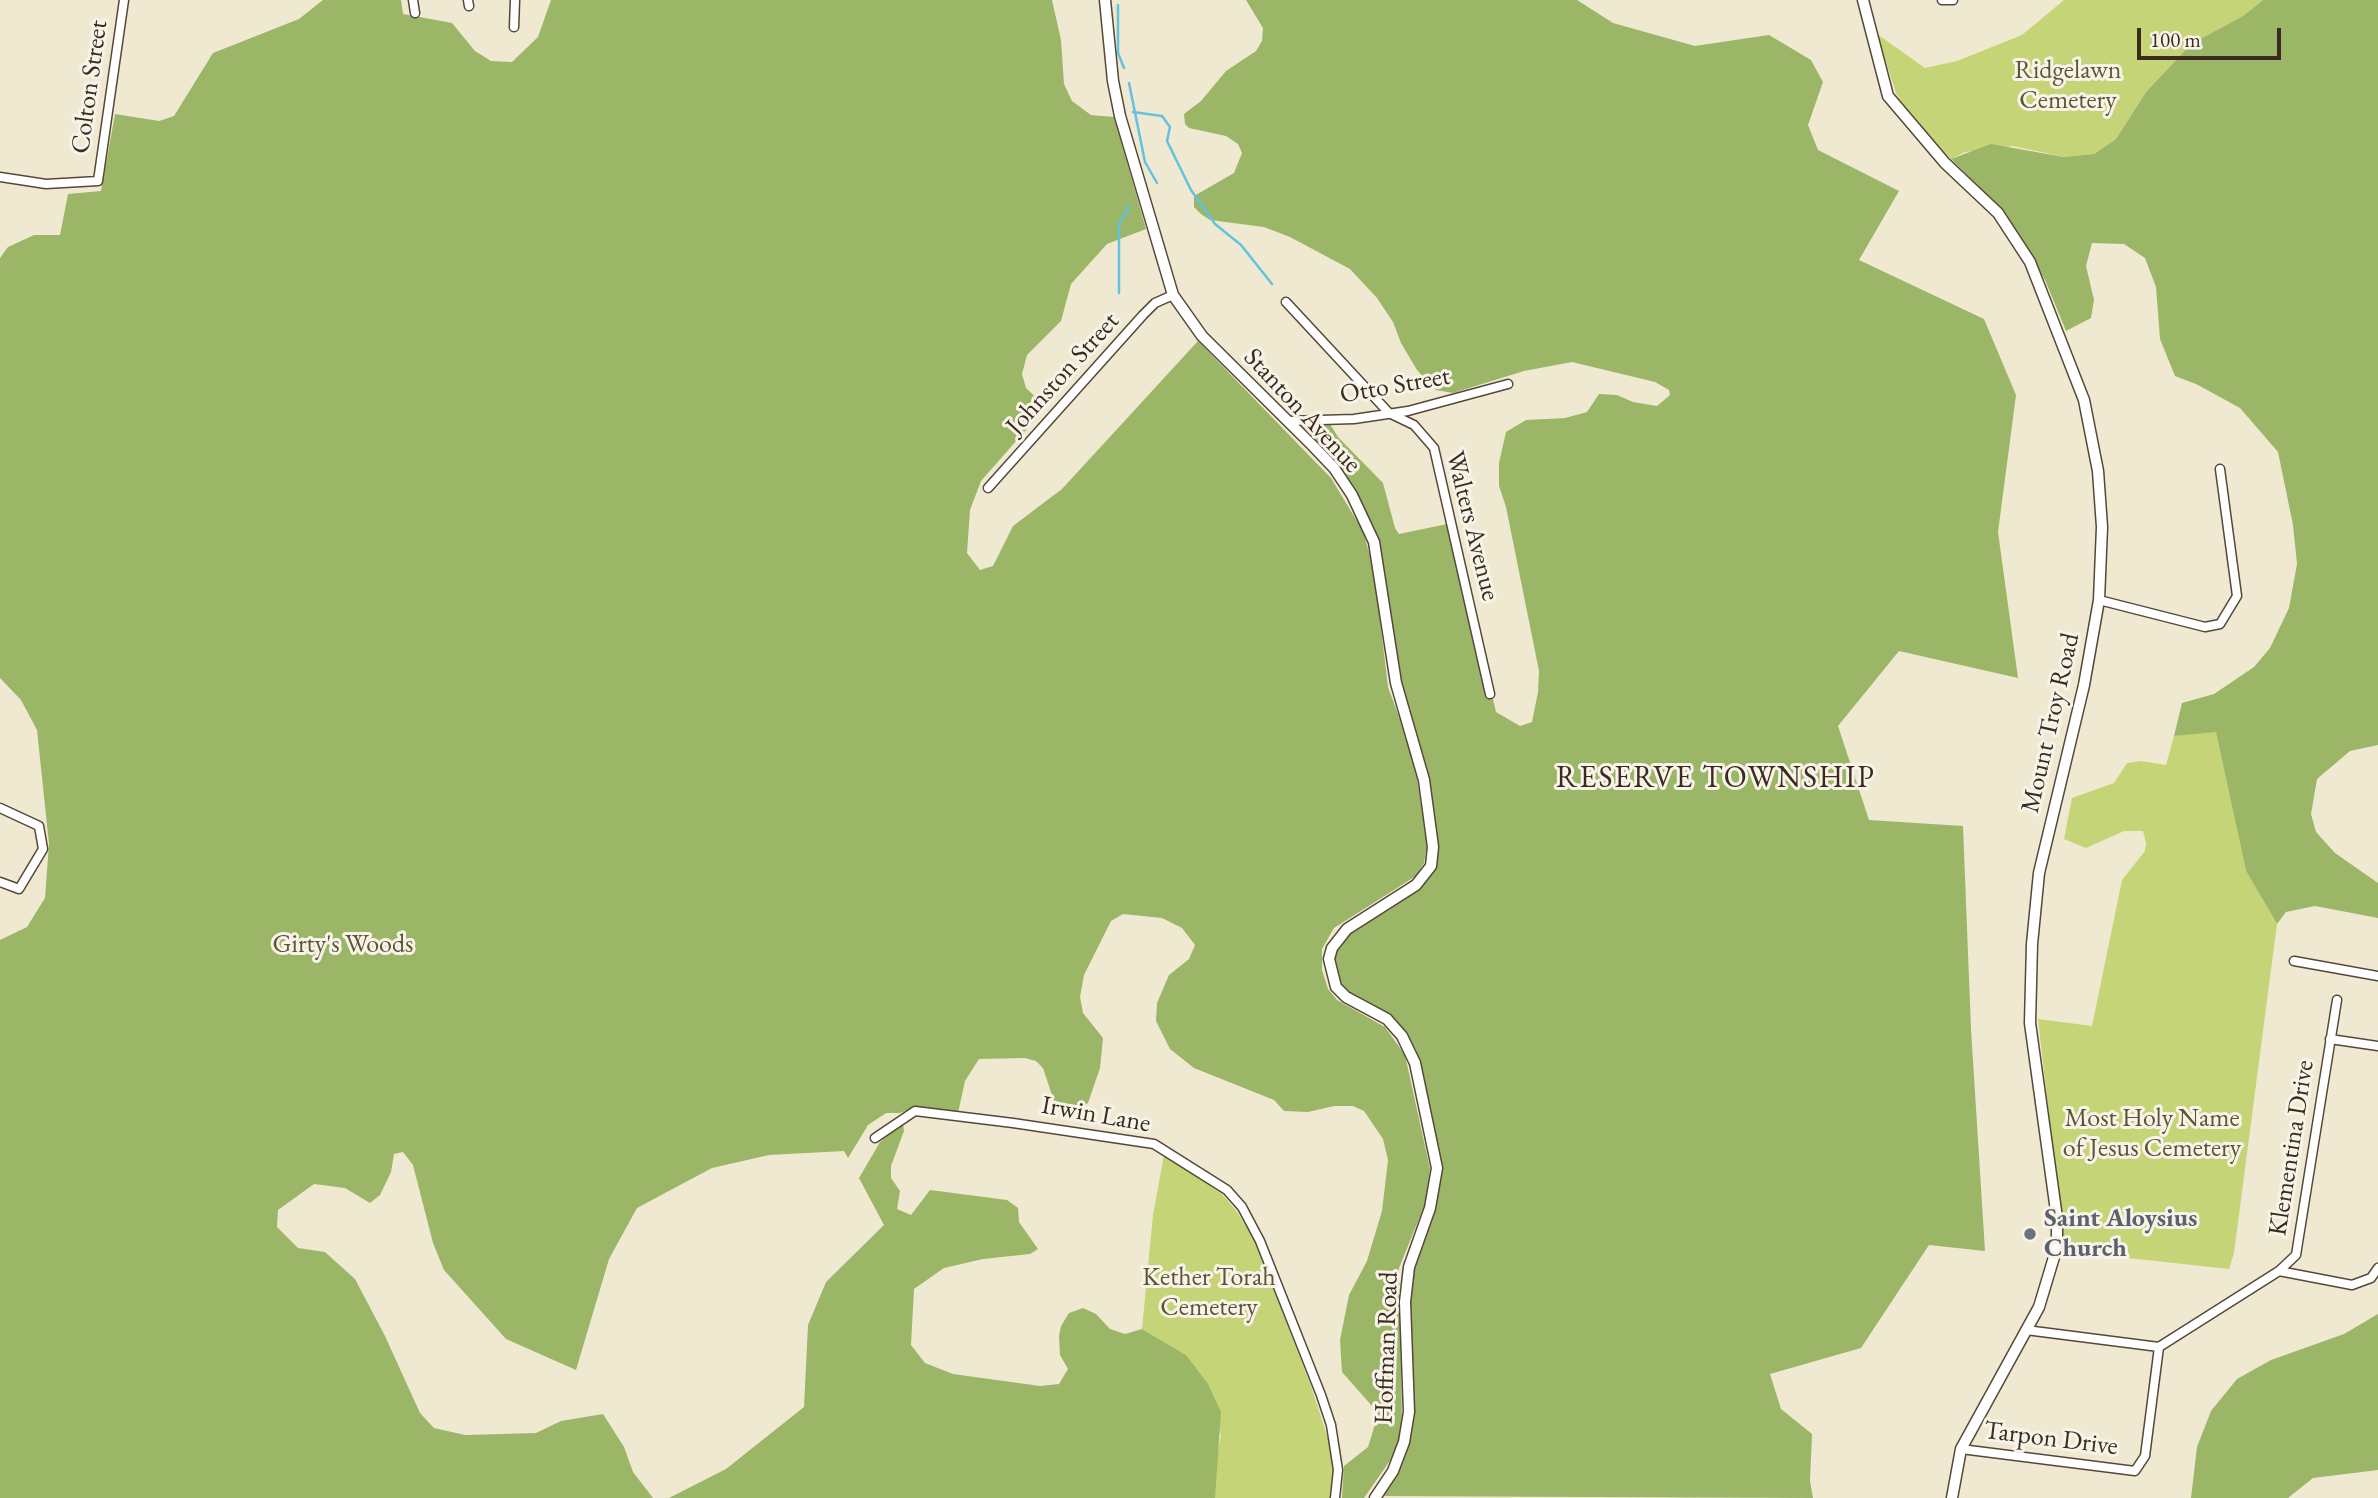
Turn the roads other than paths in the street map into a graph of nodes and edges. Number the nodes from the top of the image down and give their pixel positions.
1 (111, 0) edge
2 (413, 0) edge
3 (515, 0) edge
4 (1105, 0) edge
5 (1863, 0) edge
6 (1942, 0) edge
7 (1953, 0) edge
8 (124, 1) edge
9 (415, 13) dead end
10 (514, 27) dead end
11 (0, 177) edge
12 (1173, 295) junction
13 (1286, 302) dead end
14 (1508, 384) dead end
15 (1390, 413) junction
16 (1288, 421) junction
17 (2220, 469) dead end
18 (988, 488) dead end
19 (2099, 600) junction
20 (1490, 694) dead end
21 (0, 808) edge
22 (1431, 866) joint
23 (0, 881) edge
24 (2294, 961) dead end
25 (2378, 976) edge
26 (2337, 1000) dead end
27 (2330, 1039) junction
28 (2378, 1046) edge
29 (875, 1138) dead end
30 (2378, 1268) edge
31 (2279, 1271) junction
32 (2026, 1330) junction
33 (2159, 1347) junction
34 (1961, 1449) junction
35 (1335, 1498) edge
36 (1375, 1498) edge
37 (1952, 1498) edge

1 - 8 street
2 - 9 street
3 - 10 street
4 - 12 street, Stanton Avenue
5 - 19 street, Mount Troy Road
6 - 7 street
8 - 11 street, Colton Street
12 - 16 street, Stanton Avenue
12 - 18 street, Johnston Street
13 - 15 street, Walters Avenue
14 - 15 street, Otto Street
15 - 16 street, Otto Street
15 - 20 street, Walters Avenue
16 - 22 street, Stanton Avenue
17 - 19 street
19 - 32 street, Mount Troy Road
21 - 23 street
22 - 36 street, Hoffman Road
24 - 25 street
26 - 27 street, Klementina Drive
27 - 28 street
27 - 31 street, Klementina Drive
29 - 35 street, Irwin Lane
30 - 31 street
31 - 33 street, Klementina Drive
32 - 33 street
32 - 34 street, Mount Troy Road
33 - 34 street, Tarpon Drive
34 - 37 street, Mount Troy Road

